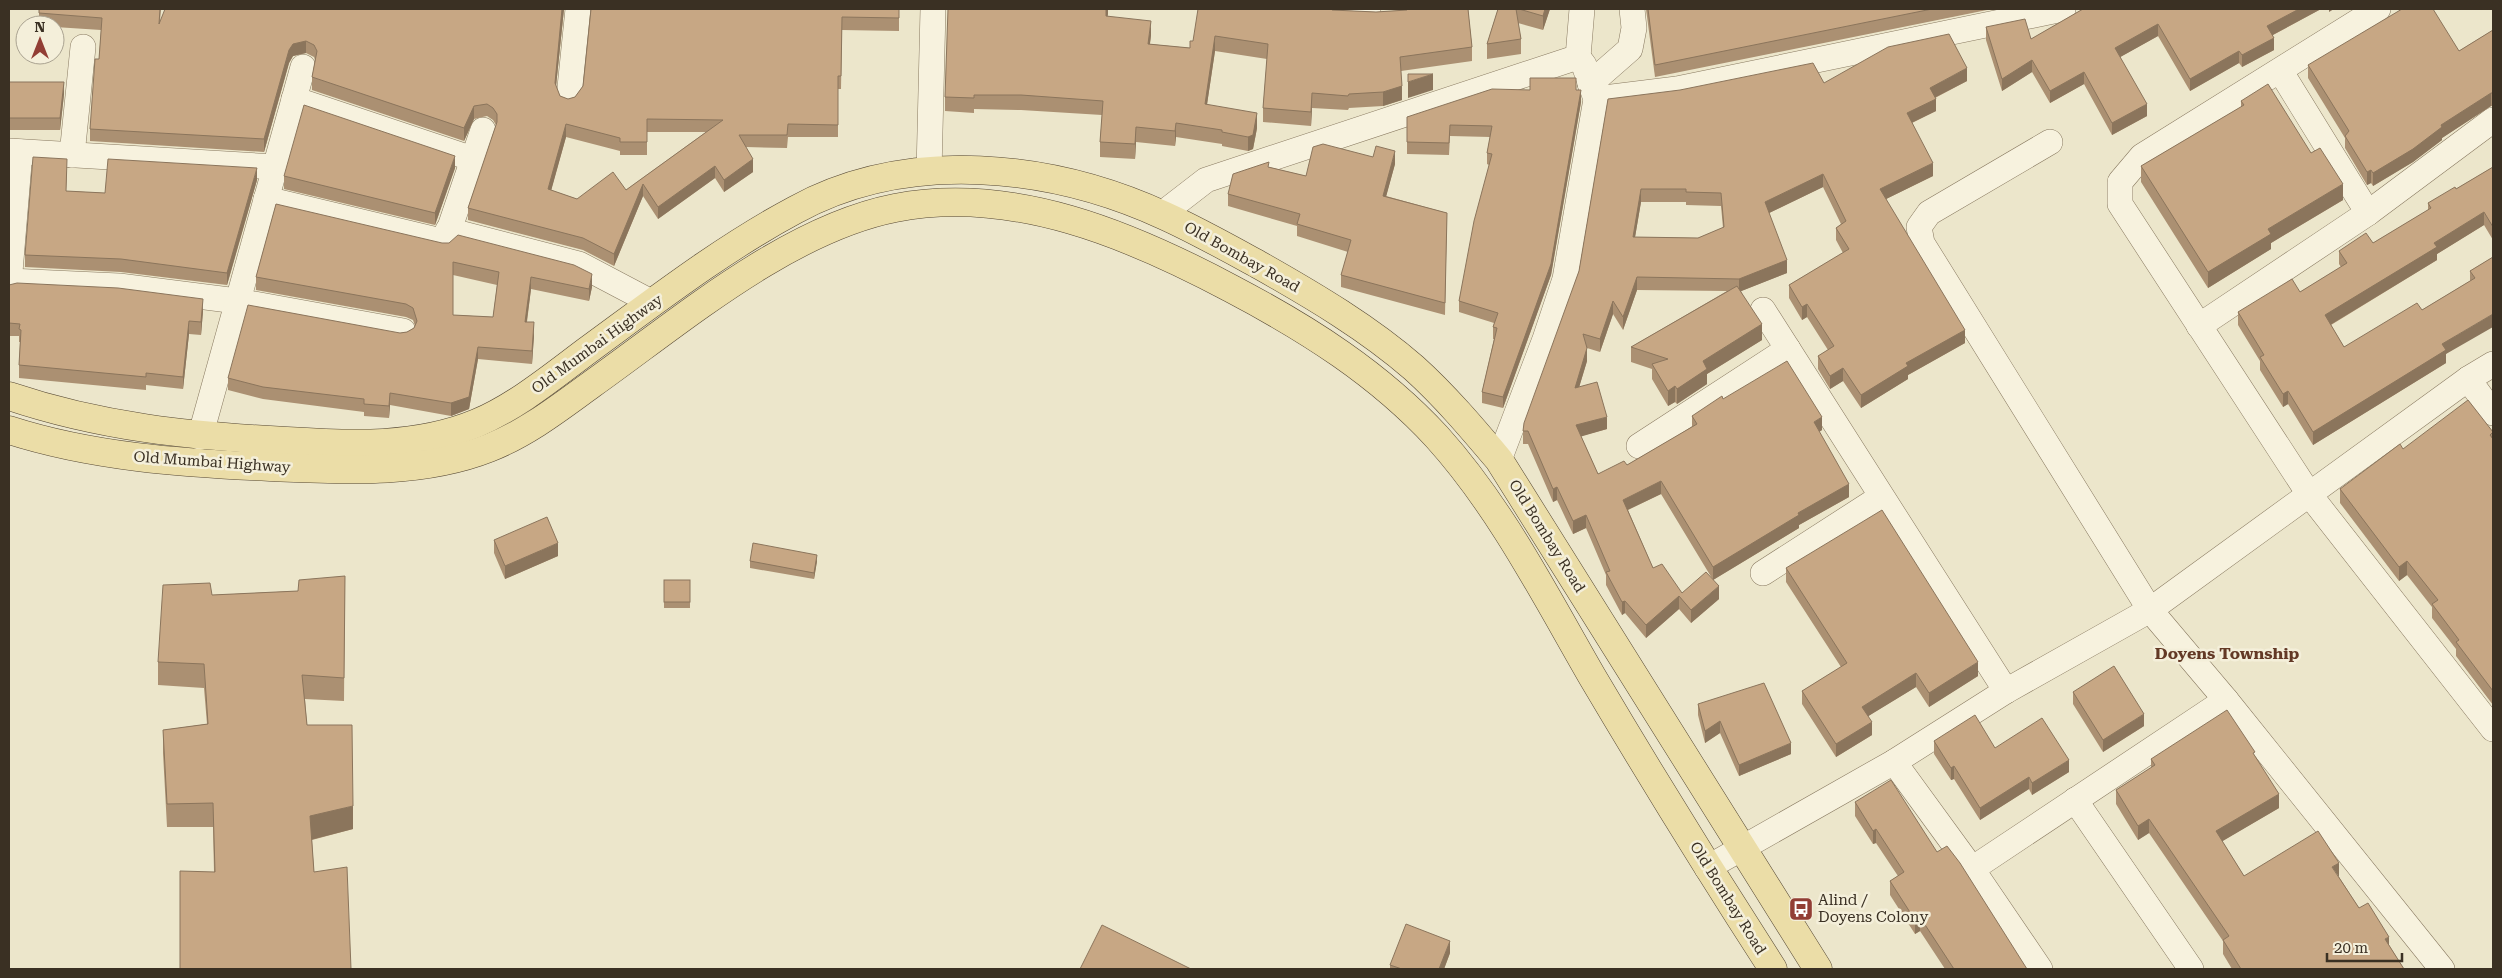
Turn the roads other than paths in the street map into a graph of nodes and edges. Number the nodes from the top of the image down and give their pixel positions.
1 (578, 9) edge
2 (933, 9) edge
3 (1337, 9) edge
4 (1582, 9) edge
5 (1632, 9) edge
6 (2063, 9) edge
7 (2378, 9) edge
8 (1368, 11) edge
9 (83, 47) dead end
10 (1578, 57) junction
11 (303, 67) dead end
12 (2281, 72) junction
13 (1593, 91) junction
14 (568, 97) edge
15 (294, 99) junction
16 (2493, 120) edge
17 (483, 130) dead end
18 (2050, 142) dead end
19 (14, 152) edge
20 (72, 155) junction
21 (473, 159) junction
22 (276, 166) junction
23 (929, 172) junction
24 (266, 199) junction
25 (2368, 212) junction
26 (1162, 214) junction
27 (448, 230) junction
28 (1148, 247) joint
29 (9, 283) edge
30 (238, 301) junction
31 (653, 302) junction
32 (1764, 310) dead end
33 (2199, 326) junction
34 (403, 331) edge
35 (1788, 349) junction
36 (2493, 364) edge
37 (2468, 379) junction
38 (9, 396) edge
39 (2493, 413) edge
40 (10, 430) edge
41 (200, 437) junction
42 (1639, 446) dead end
43 (1499, 460) junction
44 (2309, 494) junction
45 (1881, 497) junction
46 (1763, 573) dead end
47 (2150, 610) junction
48 (2006, 691) junction
49 (2226, 700) junction
50 (2493, 729) edge
51 (1894, 762) junction
52 (2075, 800) junction
53 (1741, 847) junction
54 (1707, 868) junction
55 (1972, 869) junction
56 (1773, 969) edge
57 (1818, 969) edge
58 (2040, 969) edge
59 (2191, 969) edge
60 (2442, 969) edge

1 - 14 street
2 - 23 street
3 - 8 street
4 - 10 street
5 - 13 street
6 - 13 street
7 - 12 street
9 - 20 street
10 - 13 street
10 - 26 street
11 - 15 street
12 - 25 street
12 - 33 street
13 - 43 street
15 - 21 street
15 - 22 street
16 - 25 street
17 - 21 street
18 - 47 street
19 - 20 street
19 - 29 street
20 - 22 street
21 - 27 street
22 - 24 street
23 - 26 main road, Old Mumbai Highway
23 - 31 main road, Old Mumbai Highway
24 - 27 street
24 - 30 street
25 - 33 street
26 - 43 main road, Old Bombay Road
27 - 31 street
28 - 40 main road, Old Mumbai Highway
28 - 54 main road, Old Bombay Road
29 - 30 street
30 - 34 street
30 - 41 street
31 - 41 main road, Old Mumbai Highway
32 - 35 street
33 - 44 street
35 - 42 street
35 - 45 street
36 - 37 street
37 - 39 street
37 - 44 street
38 - 41 main road, Old Mumbai Highway
43 - 53 main road, Old Bombay Road
44 - 47 street
44 - 50 street
45 - 46 street
45 - 48 street
47 - 48 street
47 - 49 street
48 - 51 street
49 - 52 street
49 - 60 street
51 - 53 street
51 - 55 street
52 - 55 street
52 - 59 street
53 - 54 street
53 - 57 main road, Old Bombay Road
54 - 56 main road, Old Bombay Road
55 - 58 street

